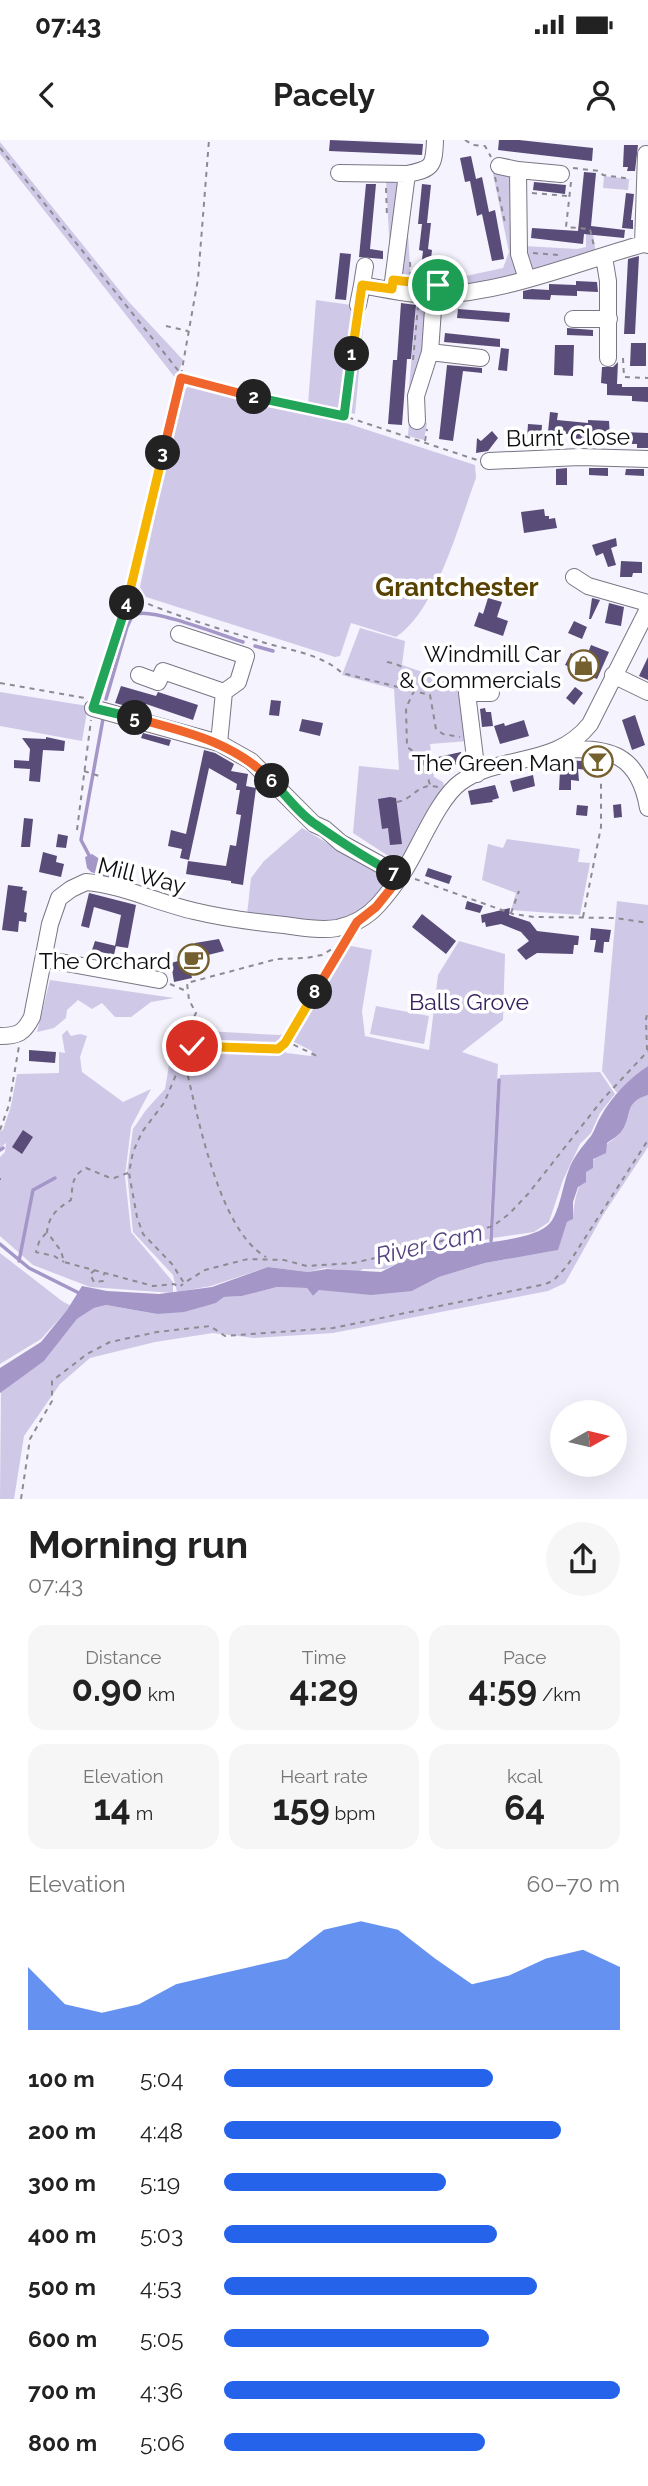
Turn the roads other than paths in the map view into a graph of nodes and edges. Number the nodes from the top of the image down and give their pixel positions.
1 (435, 140) edge
2 (646, 154) dead end
3 (496, 167) road end
4 (518, 170) junction
5 (566, 171) road end
6 (339, 173) dead end
7 (407, 174) junction
8 (645, 244) edge
9 (599, 253) junction
10 (365, 266) dead end
11 (527, 279) junction
12 (392, 284) junction
13 (362, 285) junction
14 (421, 290) junction
15 (358, 305) road end
16 (573, 319) dead end
17 (609, 319) junction
18 (430, 352) junction
19 (481, 358) dead end
20 (608, 358) road end
21 (417, 421) dead end
22 (648, 459) edge
23 (489, 461) road end
24 (574, 577) dead end
25 (648, 604) edge
26 (648, 609) edge
27 (179, 634) dead end
28 (613, 675) junction
29 (139, 676) dead end
30 (491, 690) dead end
31 (225, 692) junction
32 (648, 692) edge
33 (93, 708) road end
34 (590, 724) junction
35 (219, 743) junction
36 (558, 750) junction
37 (604, 750) junction
38 (477, 774) junction
39 (648, 808) edge
40 (402, 874) junction
41 (44, 959) junction
42 (159, 980) road end
43 (0, 1036) edge

1 - 7 street
2 - 8 street
3 - 4 street
4 - 5 street
4 - 11 street
6 - 7 street
7 - 12 street
8 - 9 street
9 - 11 street
9 - 17 street
10 - 13 street
11 - 14 street
12 - 13 street
12 - 14 street
13 - 15 street
14 - 18 street
16 - 17 street
17 - 20 street
18 - 19 street
18 - 21 street
22 - 23 street, Burnt Close
24 - 25 street
26 - 28 street
27 - 31 street
28 - 32 street
28 - 34 street
29 - 31 street
30 - 38 street
31 - 35 street
33 - 35 street
34 - 36 street
34 - 37 street
35 - 40 street
36 - 37 street
36 - 38 street
37 - 39 street
38 - 40 street, Mill Way
40 - 41 street, Mill Way
41 - 42 street
41 - 43 street, Mill Way

